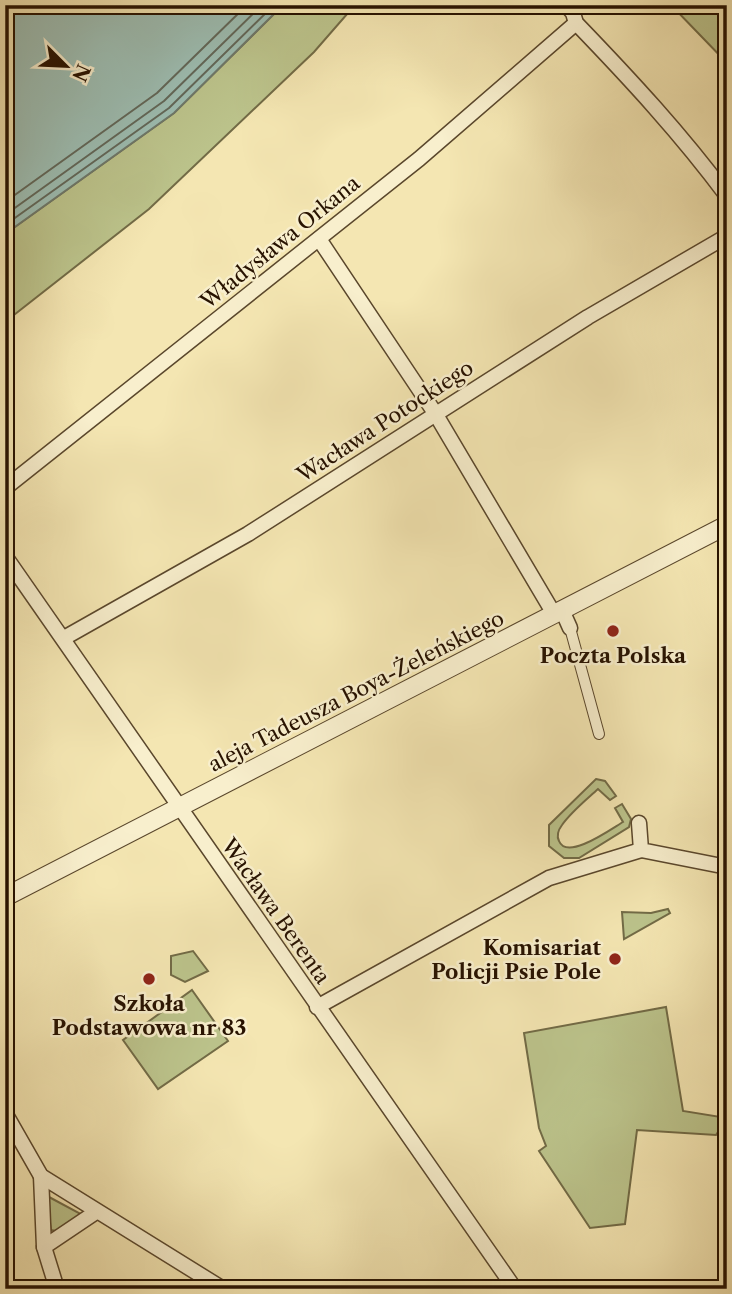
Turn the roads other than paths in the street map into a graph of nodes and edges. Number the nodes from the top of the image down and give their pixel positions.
1 (566, 5) edge
2 (576, 23) junction
3 (727, 197) edge
4 (727, 236) edge
5 (319, 239) junction
6 (435, 413) junction
7 (5, 488) edge
8 (727, 525) edge
9 (5, 556) edge
10 (558, 612) junction
11 (570, 628) joint
12 (64, 638) junction
13 (599, 734) dead end
14 (179, 807) junction
15 (639, 823) dead end
16 (641, 850) junction
17 (727, 867) edge
18 (5, 897) edge
19 (317, 1007) junction
20 (5, 1113) edge
21 (41, 1176) junction
22 (96, 1212) junction
23 (44, 1247) junction
24 (57, 1289) edge
25 (223, 1289) edge
26 (514, 1289) edge

1 - 2 street
2 - 3 street
2 - 5 street, Władysława Orkana
4 - 6 street, Wacława Potockiego
5 - 6 street
5 - 7 street, Władysława Orkana
6 - 10 street
6 - 12 street, Wacława Potockiego
8 - 10 street, aleja Tadeusza Boya-Żeleńskiego
9 - 12 street, Wacława Berenta
10 - 11 street
10 - 14 street, aleja Tadeusza Boya-Żeleńskiego
11 - 13 street
12 - 14 street, Wacława Berenta
14 - 18 street, aleja Tadeusza Boya-Żeleńskiego
14 - 19 street, Wacława Berenta
15 - 16 street
16 - 17 street
16 - 19 street
19 - 26 street, Wacława Berenta
20 - 21 street
21 - 22 street
21 - 23 street
22 - 23 street
22 - 25 street
23 - 24 street

